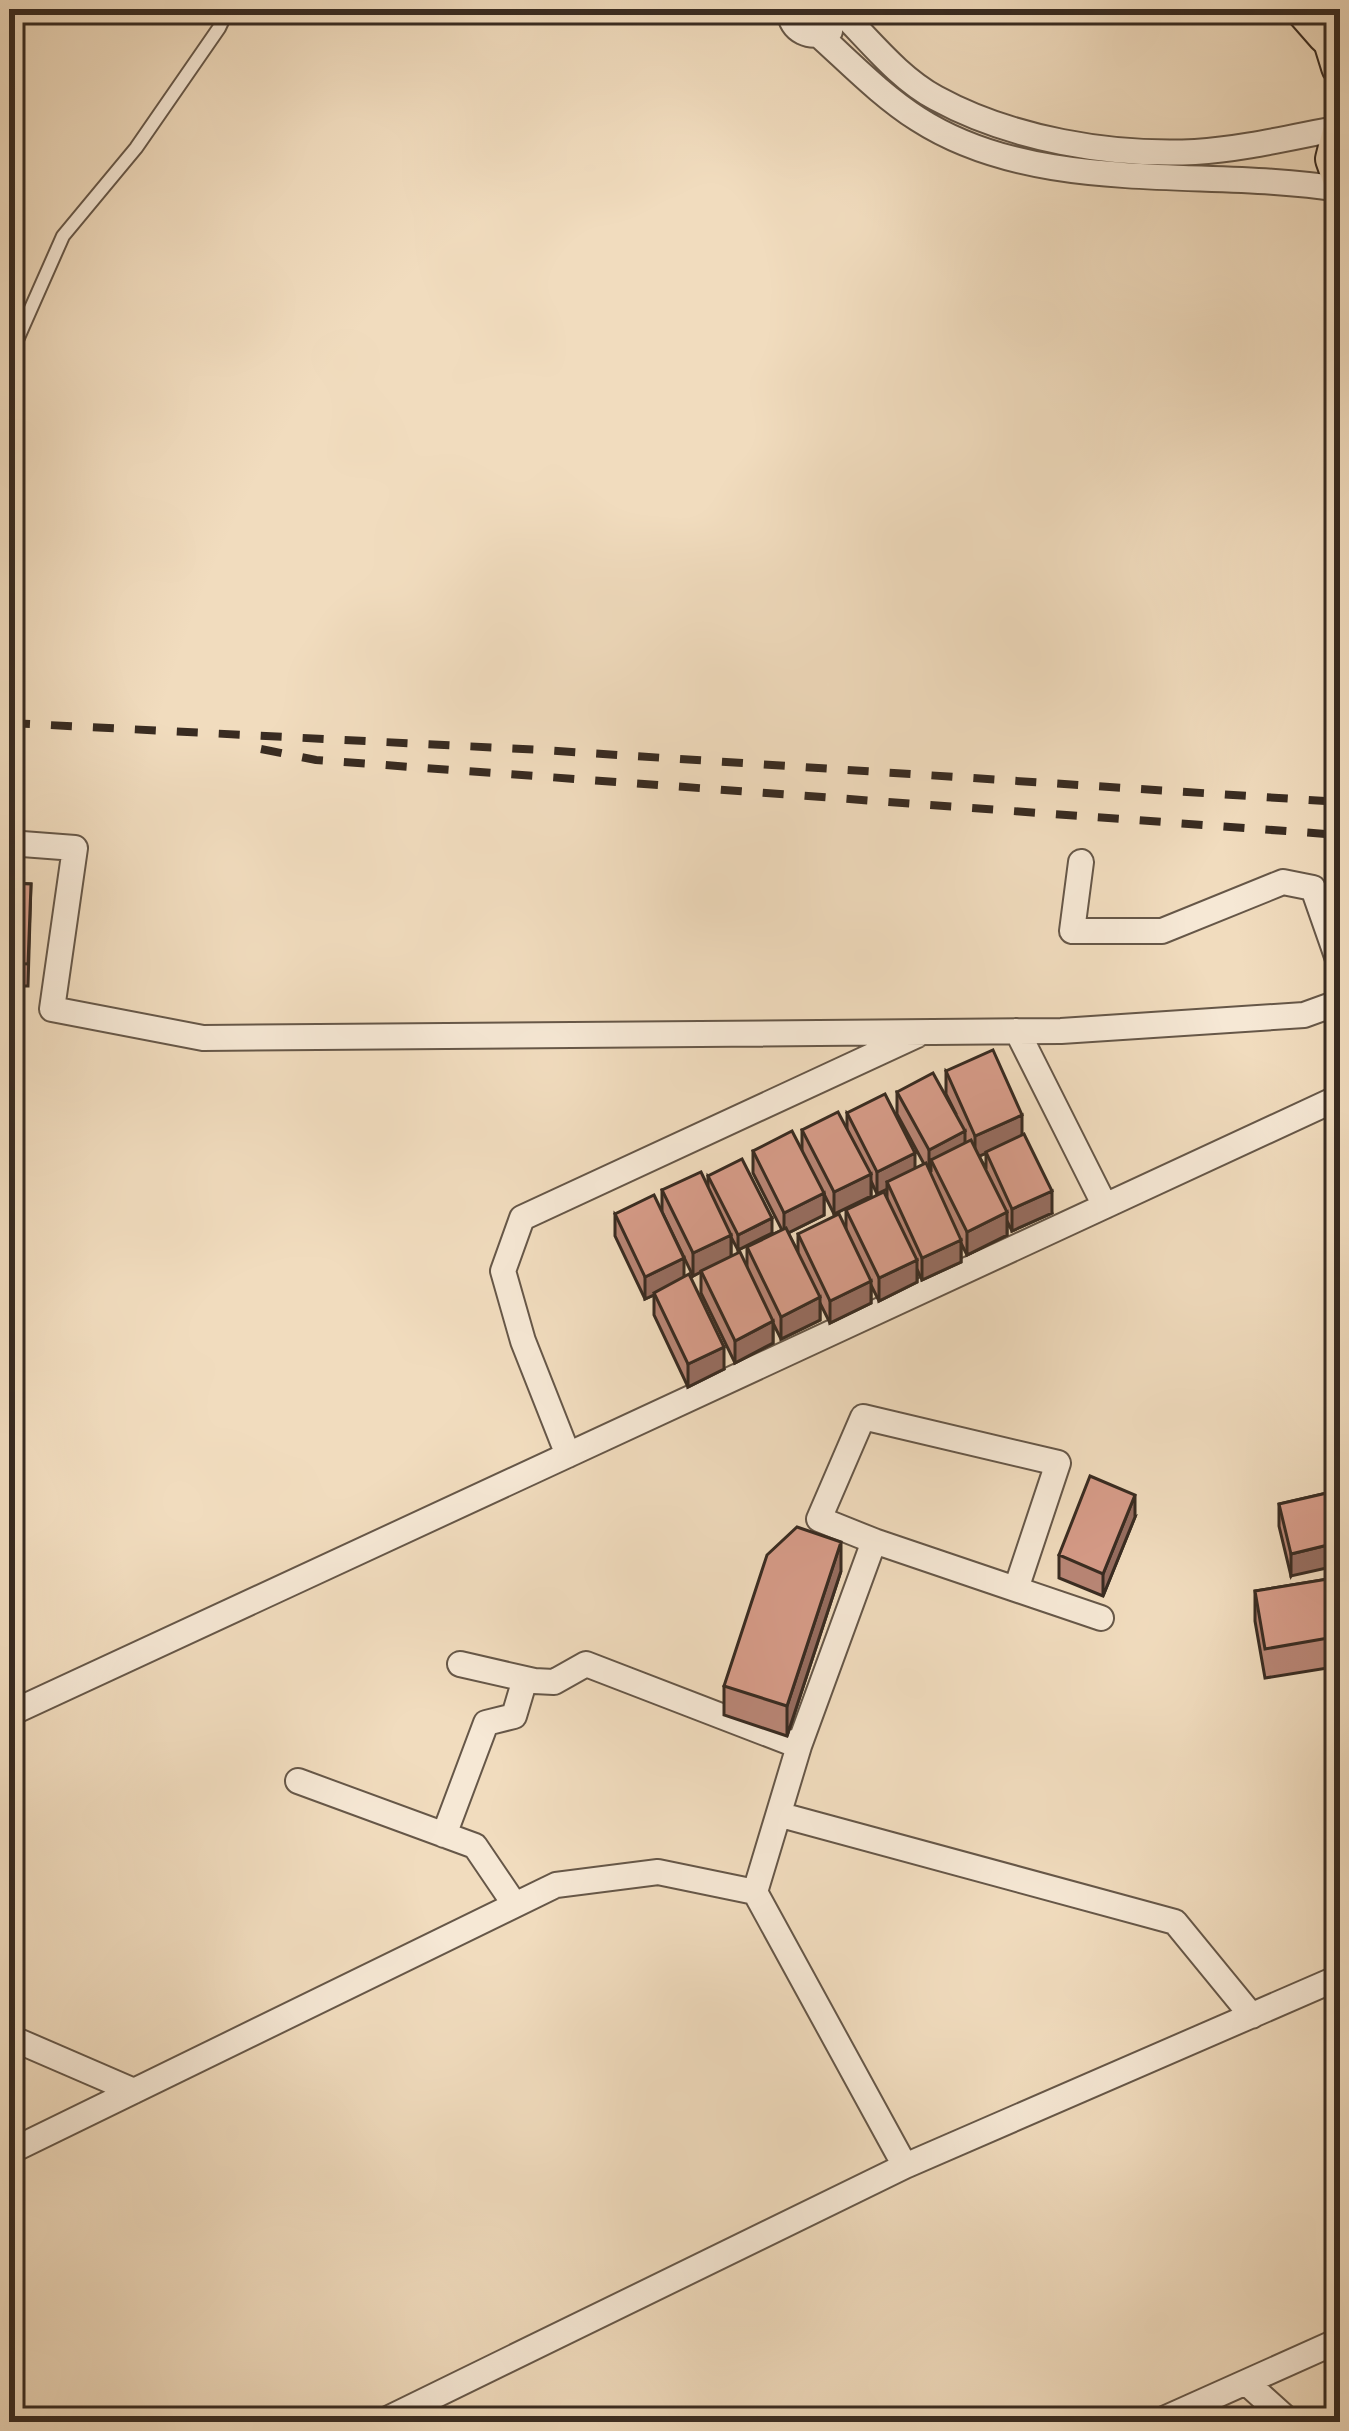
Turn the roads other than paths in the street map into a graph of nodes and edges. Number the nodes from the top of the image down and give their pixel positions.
1 (228, 9) edge
2 (841, 10) edge
3 (786, 12) edge
4 (820, 36) junction
5 (1340, 132) edge
6 (1340, 176) edge
7 (1340, 189) edge
8 (9, 358) edge
9 (9, 843) edge
10 (1081, 862) dead end
11 (1340, 964) edge
12 (1340, 1002) edge
13 (1017, 1031) junction
14 (924, 1032) junction
15 (1340, 1097) edge
16 (1105, 1206) junction
17 (568, 1455) junction
18 (874, 1541) junction
19 (1016, 1589) junction
20 (1101, 1618) dead end
21 (460, 1664) dead end
22 (525, 1679) junction
23 (9, 1714) edge
24 (799, 1746) junction
25 (298, 1781) dead end
26 (781, 1815) junction
27 (444, 1834) junction
28 (755, 1892) junction
29 (515, 1905) junction
30 (1340, 1977) edge
31 (1252, 2016) junction
32 (9, 2037) edge
33 (134, 2091) junction
34 (9, 2152) edge
35 (905, 2166) junction
36 (1340, 2340) edge
37 (1248, 2384) junction
38 (381, 2422) edge
39 (1156, 2422) edge
40 (1290, 2422) edge

1 - 8 lane
2 - 4 street
2 - 5 street
3 - 4 street
4 - 7 street
5 - 6 main road
9 - 14 street
10 - 11 street
12 - 13 street
13 - 14 street
13 - 16 street
14 - 17 street
15 - 16 street
16 - 17 street
17 - 23 street
18 - 19 street
18 - 19 street
18 - 24 street
19 - 20 street
21 - 22 street
22 - 24 street
22 - 27 street
24 - 26 street
25 - 27 street
26 - 28 street
26 - 31 street
27 - 29 street
28 - 29 street
28 - 35 street
29 - 33 street
30 - 31 street
31 - 35 street
32 - 33 street
33 - 34 street
35 - 38 street
36 - 37 street
37 - 39 street
37 - 40 street

